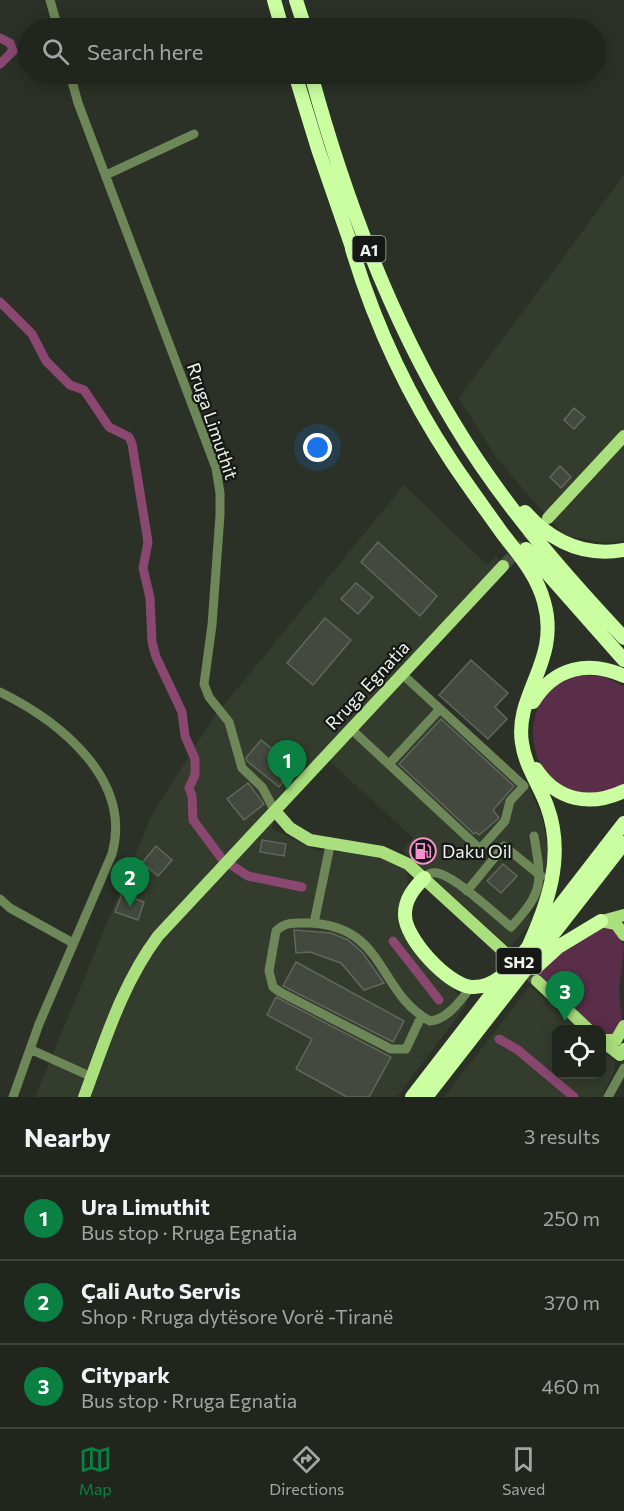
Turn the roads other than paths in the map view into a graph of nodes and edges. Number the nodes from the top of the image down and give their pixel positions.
1 (50, 0) edge
2 (274, 0) edge
3 (291, 0) edge
4 (296, 0) edge
5 (55, 18) edge
6 (279, 18) edge
7 (296, 18) edge
8 (302, 18) edge
9 (73, 84) edge
10 (298, 84) edge
11 (314, 84) edge
12 (322, 84) edge
13 (194, 134) dead end
14 (106, 175) junction
15 (428, 368) junction
16 (441, 394) junction
17 (426, 412) junction
18 (624, 436) edge
19 (548, 518) tunnel mouth
20 (624, 550) edge
21 (503, 566) tunnel mouth
22 (624, 638) edge
23 (624, 660) edge
24 (402, 674) junction
25 (624, 676) edge
26 (0, 692) edge
27 (440, 709) junction
28 (351, 729) junction
29 (389, 764) junction
30 (624, 791) edge
31 (275, 811) junction
32 (624, 823) edge
33 (534, 836) dead end
34 (624, 843) edge
35 (330, 846) junction
36 (541, 876) junction
37 (424, 878) junction
38 (467, 891) junction
39 (0, 899) edge
40 (624, 915) edge
41 (601, 921) junction
42 (314, 923) junction
43 (624, 935) edge
44 (73, 943) junction
45 (502, 951) tunnel mouth
46 (525, 954) junction
47 (513, 968) junction
48 (537, 981) tunnel mouth
49 (471, 987) junction
50 (421, 1017) junction
51 (485, 1019) junction
52 (585, 1025) edge
53 (624, 1026) edge
54 (606, 1040) edge
55 (606, 1043) edge
56 (32, 1050) junction
57 (623, 1054) edge
58 (624, 1068) edge
59 (92, 1077) junction
60 (12, 1097) edge
61 (84, 1097) edge
62 (412, 1097) edge
63 (426, 1097) edge
64 (608, 1097) edge

1 - 5 street
2 - 6 highway
3 - 7 highway
4 - 8 highway
9 - 14 street, Rruga Limuthit
10 - 17 highway, A1
11 - 15 highway, A1
12 - 15 highway
13 - 14 street
14 - 31 street, Rruga Limuthit
15 - 16 highway, A1
16 - 20 highway
16 - 22 highway, A1
17 - 23 highway, A1
17 - 46 highway
18 - 19 main road
21 - 24 main road, Rruga Egnatia
24 - 27 street
24 - 28 main road, Rruga Egnatia
25 - 30 highway
26 - 44 street
27 - 29 street
27 - 29 street
28 - 29 street
28 - 31 main road, Rruga Egnatia
31 - 35 main road
31 - 59 main road, Rruga Egnatia
32 - 46 highway, SH2
33 - 36 street
34 - 51 highway, SH2
35 - 37 main road
35 - 42 street
36 - 38 street
36 - 38 street
37 - 38 street
37 - 45 main road
37 - 49 highway
39 - 44 street
40 - 41 main road
41 - 43 main road
41 - 51 highway
42 - 50 street
42 - 50 street
44 - 56 street
46 - 47 highway, SH2
47 - 49 highway
47 - 62 highway, SH2
48 - 52 main road
49 - 50 street
51 - 63 highway, SH2
53 - 54 main road
55 - 57 main road
56 - 59 street
56 - 60 street
58 - 64 street
59 - 61 main road, Rruga Egnatia

